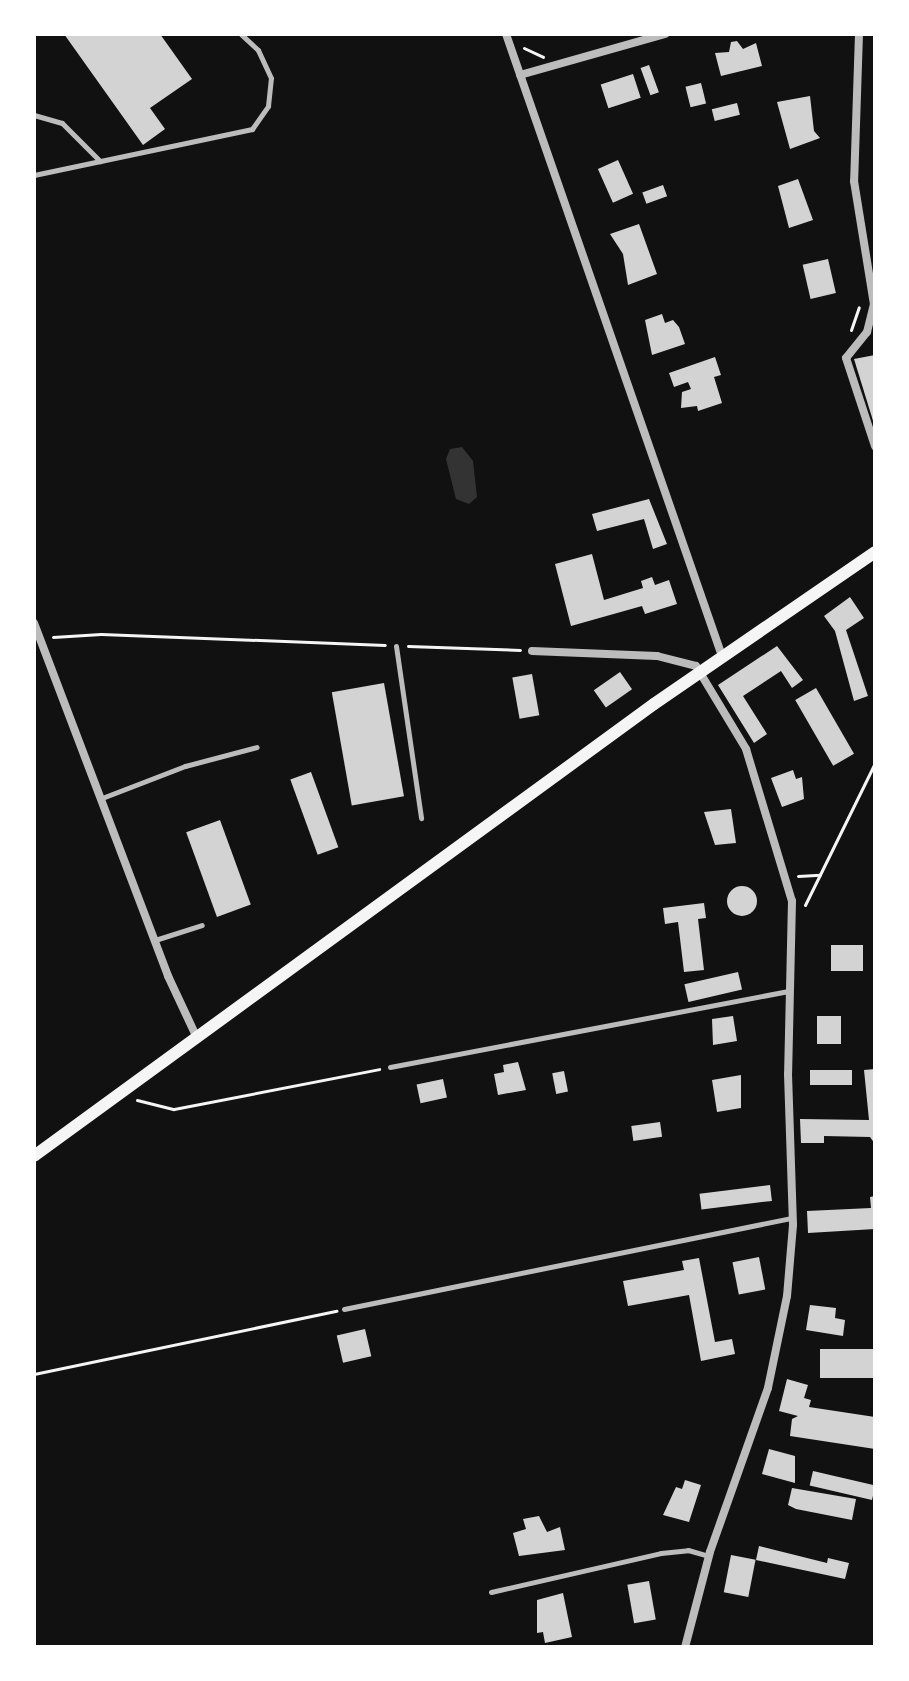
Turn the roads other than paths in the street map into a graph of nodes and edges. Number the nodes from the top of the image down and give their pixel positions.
1 (241, 34) edge
2 (665, 34) edge
3 (859, 34) edge
4 (507, 37) edge
5 (520, 75) junction
6 (34, 115) edge
7 (100, 161) junction
8 (34, 175) edge
9 (875, 446) edge
10 (875, 552) edge
11 (36, 628) edge
12 (396, 646) road end
13 (532, 651) road end
14 (722, 656) junction
15 (700, 672) junction
16 (257, 747) dead end
17 (102, 798) junction
18 (421, 818) dead end
19 (202, 925) dead end
20 (154, 940) junction
21 (790, 991) junction
22 (197, 1038) junction
23 (390, 1067) road end
24 (34, 1156) edge
25 (793, 1218) junction
26 (344, 1309) road end
27 (709, 1556) junction
28 (491, 1592) dead end
29 (685, 1647) edge

1 - 7 lane
2 - 5 street
3 - 9 street
4 - 5 street
5 - 14 street
6 - 7 lane
7 - 8 lane
10 - 14 main road
11 - 17 street
12 - 18 lane
13 - 15 street
14 - 15 main road
15 - 21 street
15 - 22 main road
16 - 17 lane
17 - 20 street
19 - 20 lane
20 - 22 street
21 - 23 lane
21 - 25 street
22 - 24 main road
25 - 26 lane
25 - 27 street
27 - 28 lane
27 - 29 street

